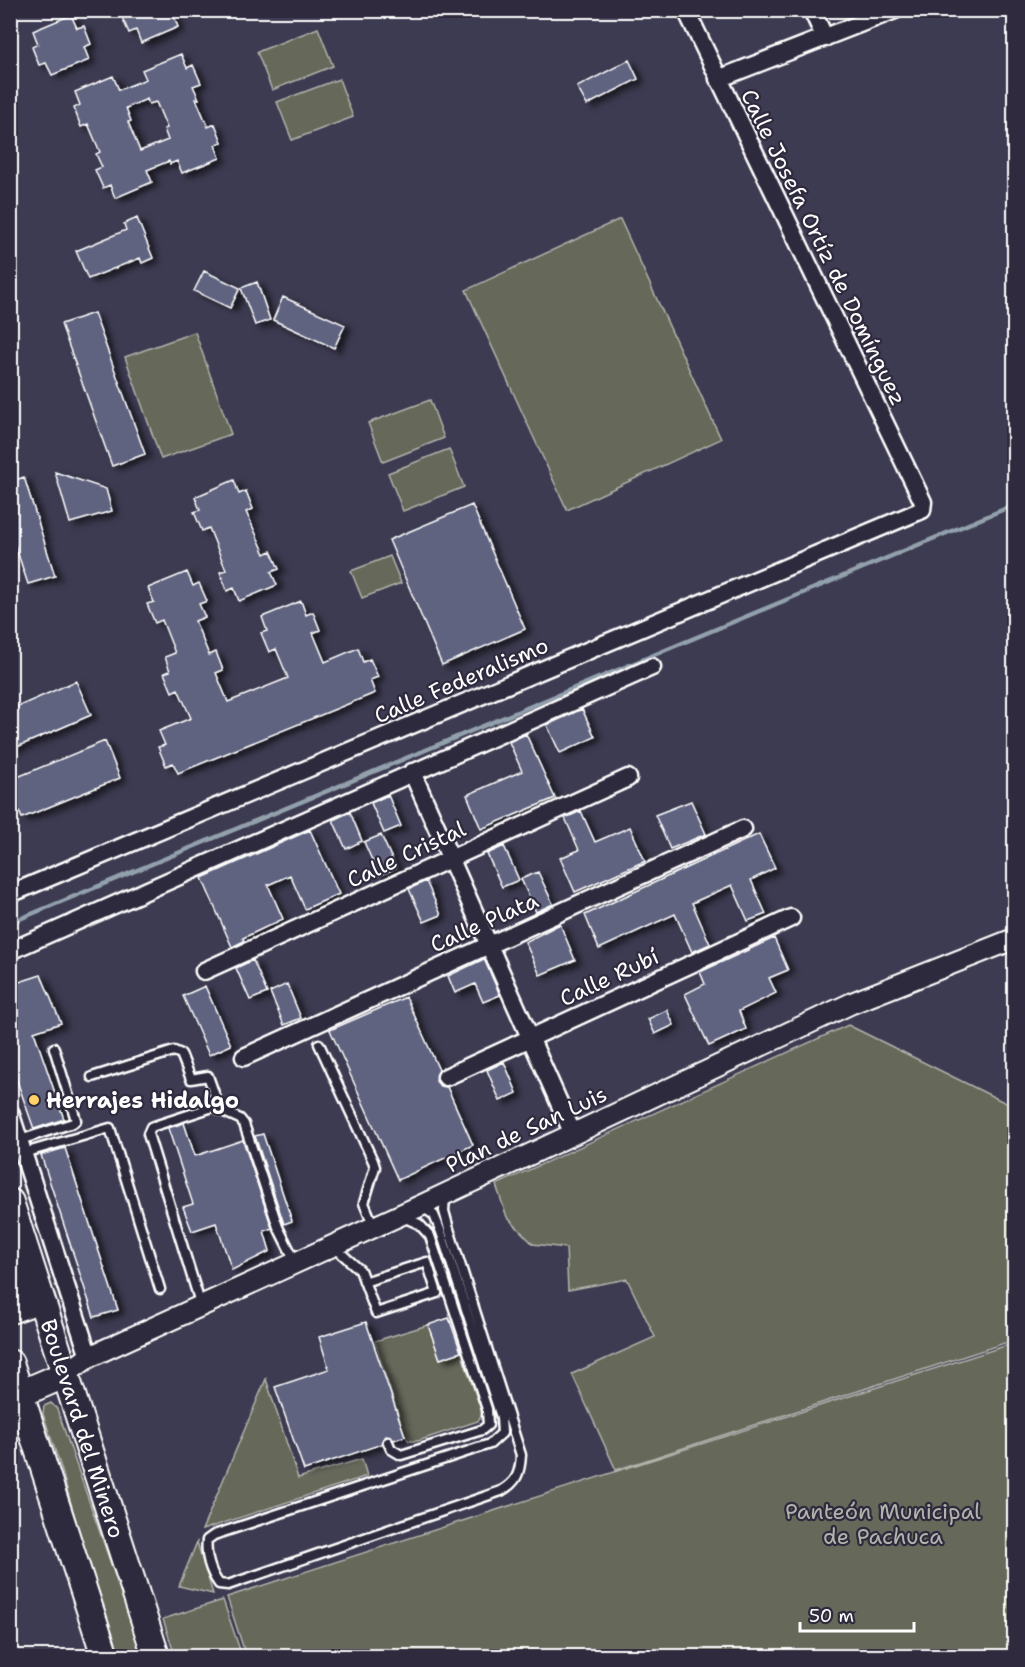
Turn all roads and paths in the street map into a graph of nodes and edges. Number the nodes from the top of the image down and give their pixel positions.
1 (686, 10) edge
2 (812, 10) edge
3 (895, 10) edge
4 (825, 38) junction
5 (718, 79) junction
6 (923, 502) joint
7 (652, 667) dead end
8 (412, 771) junction
9 (628, 778) dead end
10 (743, 829) dead end
11 (450, 859) junction
12 (10, 894) edge
13 (791, 918) dead end
14 (1014, 939) edge
15 (489, 945) junction
16 (10, 951) edge
17 (204, 971) dead end
18 (530, 1038) junction
19 (320, 1044) dead end
20 (54, 1048) dead end
21 (244, 1057) dead end
22 (92, 1077) dead end
23 (446, 1077) dead end
24 (219, 1105) junction
25 (10, 1112) edge
26 (573, 1134) junction
27 (22, 1147) junction
28 (445, 1194) junction
29 (10, 1202) edge
30 (420, 1206) junction
31 (399, 1216) junction
32 (374, 1227) junction
33 (333, 1246) junction
34 (296, 1263) junction
35 (30, 1264) junction
36 (364, 1282) junction
37 (160, 1289) dead end
38 (201, 1306) junction
39 (10, 1310) edge
40 (89, 1357) junction
41 (10, 1363) edge
42 (64, 1375) junction
43 (16, 1396) edge
44 (388, 1442) dead end
45 (105, 1656) edge
46 (156, 1656) edge

1 - 5 street, Calle Josefa Ortíz de Domínguez
2 - 4 street
3 - 4 street
4 - 5 street
5 - 6 street, Calle Josefa Ortíz de Domínguez
6 - 12 street, Calle Federalismo
7 - 8 street
8 - 11 street
8 - 16 street
9 - 11 street, Calle Cristal
10 - 15 street, Calle Plata
11 - 15 street
11 - 17 street, Calle Cristal
13 - 18 street, Calle Rubí
14 - 26 street, Plan de San Luis
15 - 18 street
15 - 21 street, Calle Plata
18 - 23 street, Calle Rubí
18 - 26 street
19 - 32 lane
20 - 27 lane
22 - 24 lane
24 - 34 lane
24 - 38 lane
25 - 27 street
26 - 28 street, Plan de San Luis
27 - 37 lane
27 - 40 street
28 - 30 street, Plan de San Luis
28 - 30 lane
29 - 35 main road, Boulevard del Minero
30 - 31 street, Plan de San Luis
31 - 32 street, Plan de San Luis
31 - 44 lane
32 - 33 street, Plan de San Luis
33 - 34 street, Plan de San Luis
33 - 36 lane
34 - 38 street, Plan de San Luis
35 - 39 main road
35 - 42 main road, Boulevard del Minero
36 - 36 lane
38 - 40 street, Plan de San Luis
40 - 42 street, Plan de San Luis
41 - 43 main road
42 - 43 main road
42 - 46 main road, Boulevard del Minero
43 - 45 main road

